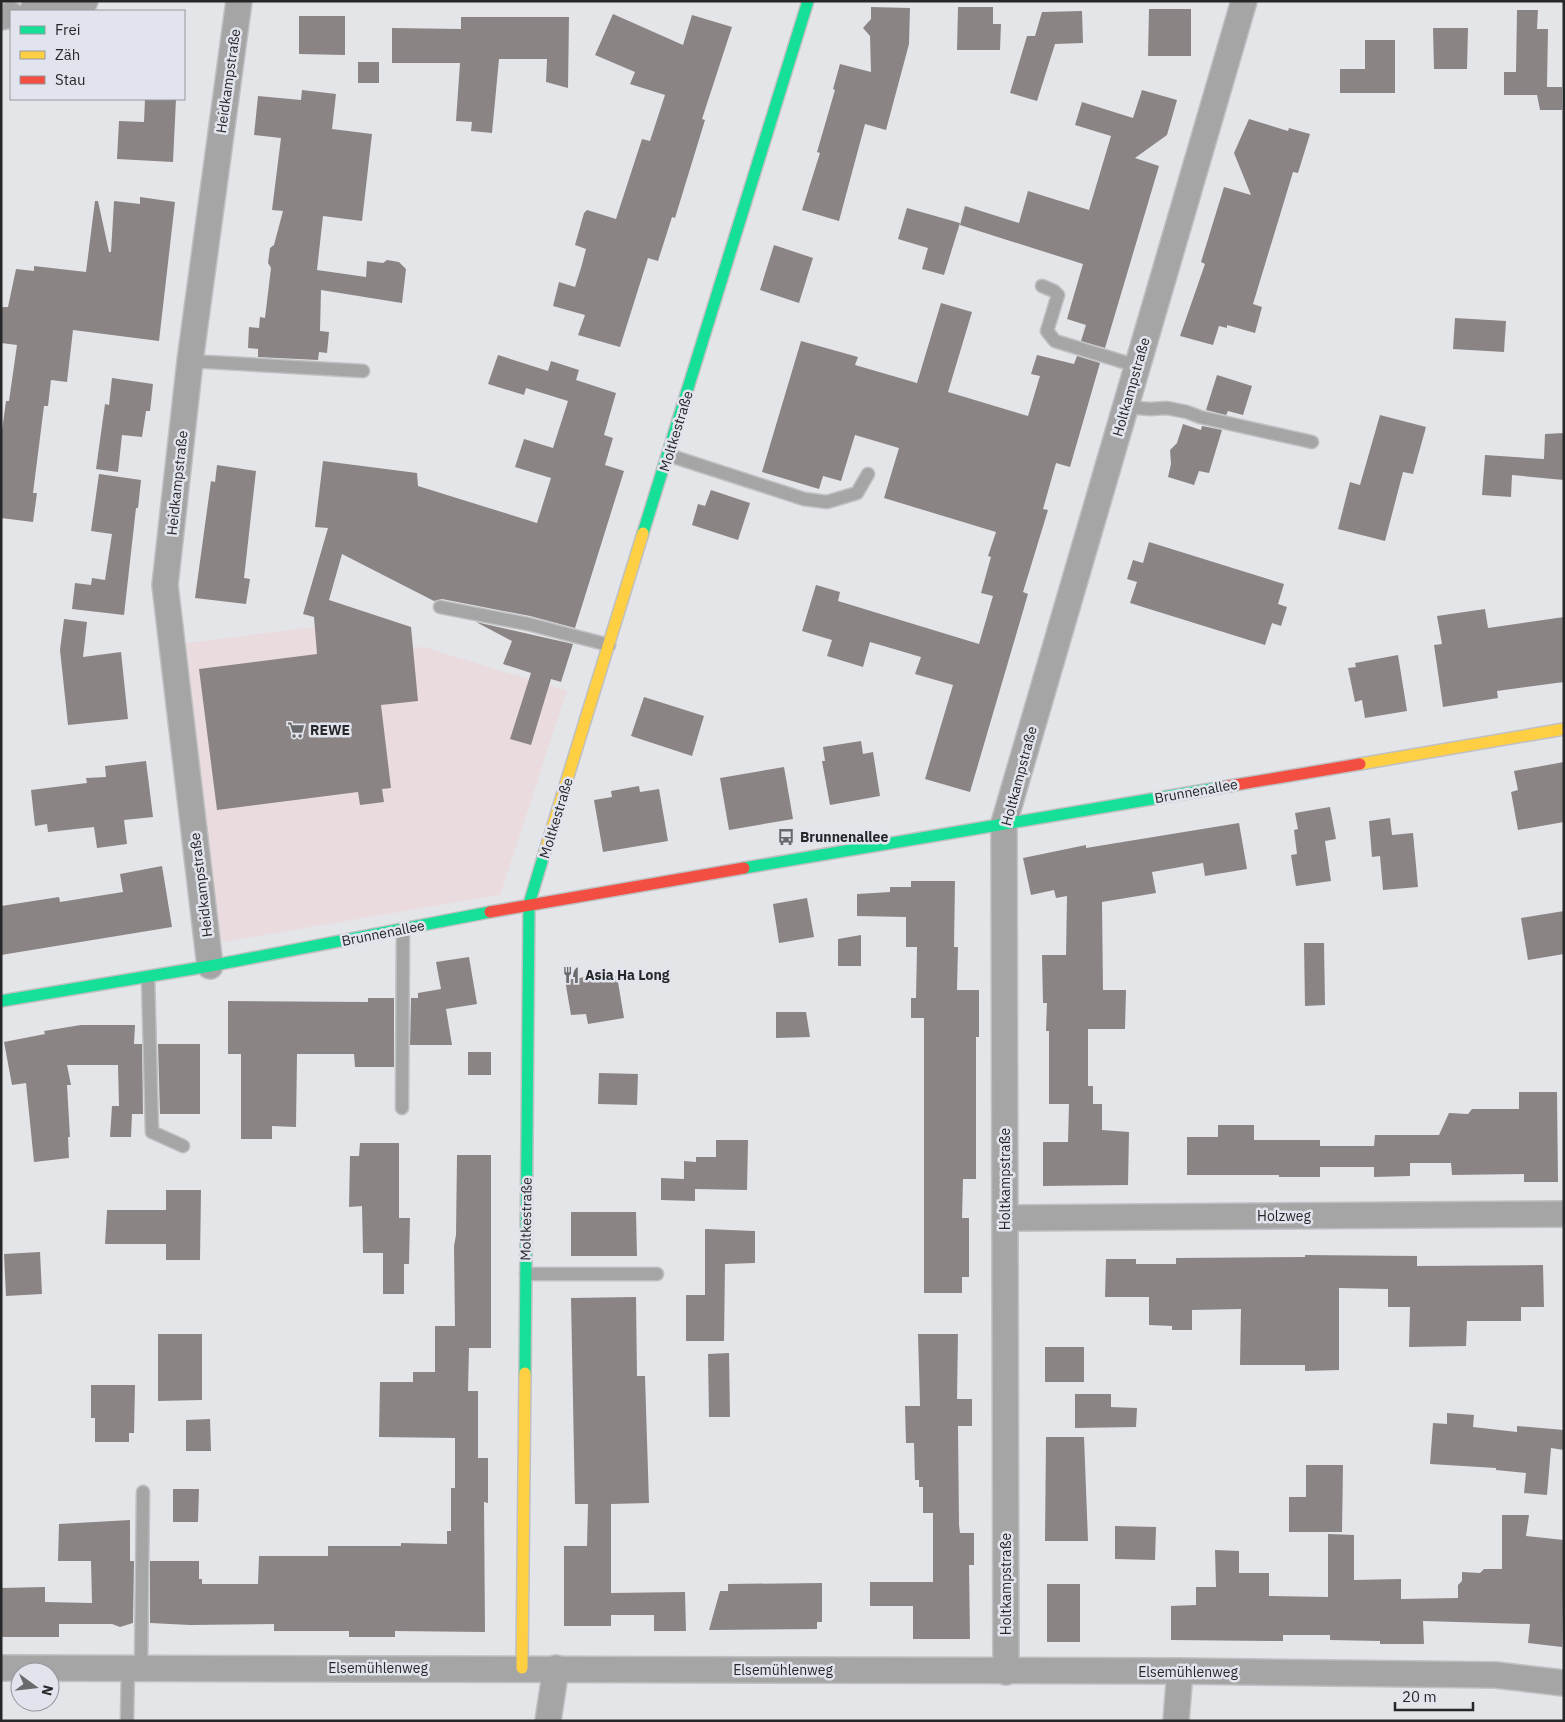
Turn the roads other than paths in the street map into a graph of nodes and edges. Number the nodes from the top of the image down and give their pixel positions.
1 (85, 1) edge
2 (238, 1) edge
3 (808, 1) edge
4 (1244, 1) edge
5 (37, 10) edge
6 (1042, 286) dead end
7 (190, 361) junction
8 (1137, 366) junction
9 (363, 371) dead end
10 (1125, 406) junction
11 (1312, 442) dead end
12 (668, 455) junction
13 (868, 474) dead end
14 (440, 607) dead end
15 (609, 645) junction
16 (1564, 729) edge
17 (1004, 823) junction
18 (529, 904) junction
19 (403, 929) junction
20 (210, 966) junction
21 (148, 977) junction
22 (1, 1001) edge
23 (402, 1108) dead end
24 (183, 1146) dead end
25 (1564, 1214) edge
26 (1005, 1218) junction
27 (526, 1274) junction
28 (657, 1274) dead end
29 (143, 1492) dead end
30 (1, 1668) edge
31 (134, 1668) junction
32 (522, 1668) junction
33 (556, 1668) junction
34 (1180, 1671) junction
35 (1006, 1672) junction
36 (1564, 1683) edge
37 (127, 1721) edge
38 (548, 1721) edge
39 (1176, 1721) edge

1 - 5 street
2 - 7 street, Heidkampstraße
3 - 12 street, Moltkestraße
4 - 8 street, Holtkampstraße
6 - 8 lane
7 - 9 lane
7 - 20 street, Heidkampstraße
8 - 10 street, Holtkampstraße
10 - 11 lane
10 - 17 street, Holtkampstraße
12 - 13 lane
12 - 15 street, Moltkestraße
14 - 15 lane
15 - 18 street, Moltkestraße
16 - 17 street, Brunnenallee
17 - 18 street, Brunnenallee
17 - 26 street, Holtkampstraße
18 - 19 street, Brunnenallee
18 - 27 street, Moltkestraße
19 - 20 street, Brunnenallee
19 - 23 lane
20 - 21 street, Brunnenallee
21 - 22 street, Brunnenallee
21 - 24 lane
25 - 26 street, Holzweg
26 - 35 street, Holtkampstraße
27 - 28 lane
27 - 32 street, Moltkestraße
29 - 31 lane
30 - 31 street, Elsemühlenweg
31 - 32 street, Elsemühlenweg
31 - 37 lane
32 - 33 street, Elsemühlenweg
33 - 35 street, Elsemühlenweg
33 - 38 street
34 - 35 street, Elsemühlenweg
34 - 36 street, Elsemühlenweg
34 - 39 street

